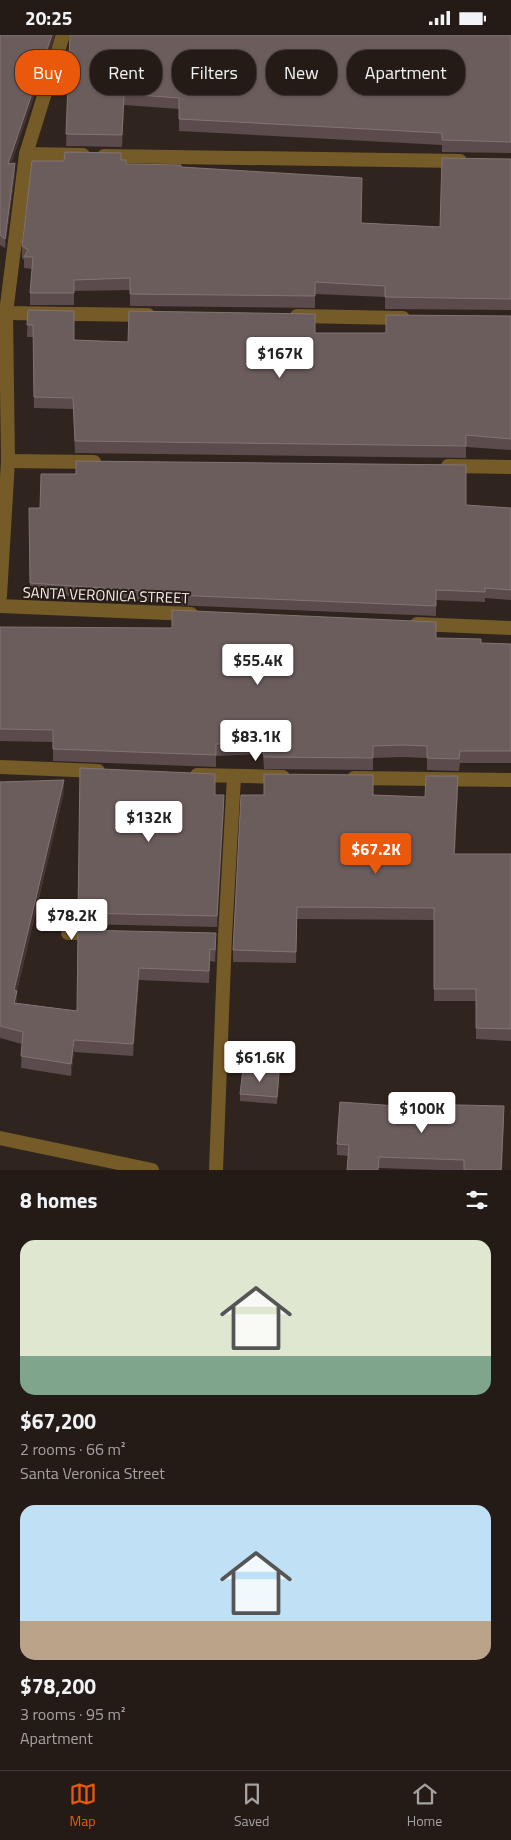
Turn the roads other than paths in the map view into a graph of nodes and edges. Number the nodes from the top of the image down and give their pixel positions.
1 (63, 35) edge
2 (26, 154) junction
3 (471, 161) edge
4 (6, 313) junction
5 (165, 315) edge
6 (283, 316) edge
7 (412, 318) edge
8 (8, 461) junction
9 (106, 462) edge
10 (432, 466) edge
11 (511, 467) edge
12 (0, 596) edge
13 (0, 607) edge
14 (206, 615) edge
15 (403, 623) edge
16 (511, 628) edge
17 (0, 767) edge
18 (107, 771) edge
19 (186, 775) edge
20 (234, 777) junction
21 (294, 777) edge
22 (343, 778) edge
23 (511, 780) edge
24 (68, 933) dead end
25 (108, 934) edge
26 (0, 1138) edge
27 (152, 1170) edge
28 (216, 1170) edge

1 - 2 street
2 - 3 street
2 - 4 street
4 - 5 street
4 - 8 street
6 - 7 street
8 - 9 street
8 - 12 street
10 - 11 street
13 - 14 street, SANTA VERONICA STREET
15 - 16 street
17 - 18 street
19 - 20 street
20 - 21 street
20 - 28 street
22 - 23 street
24 - 25 street
26 - 27 street

